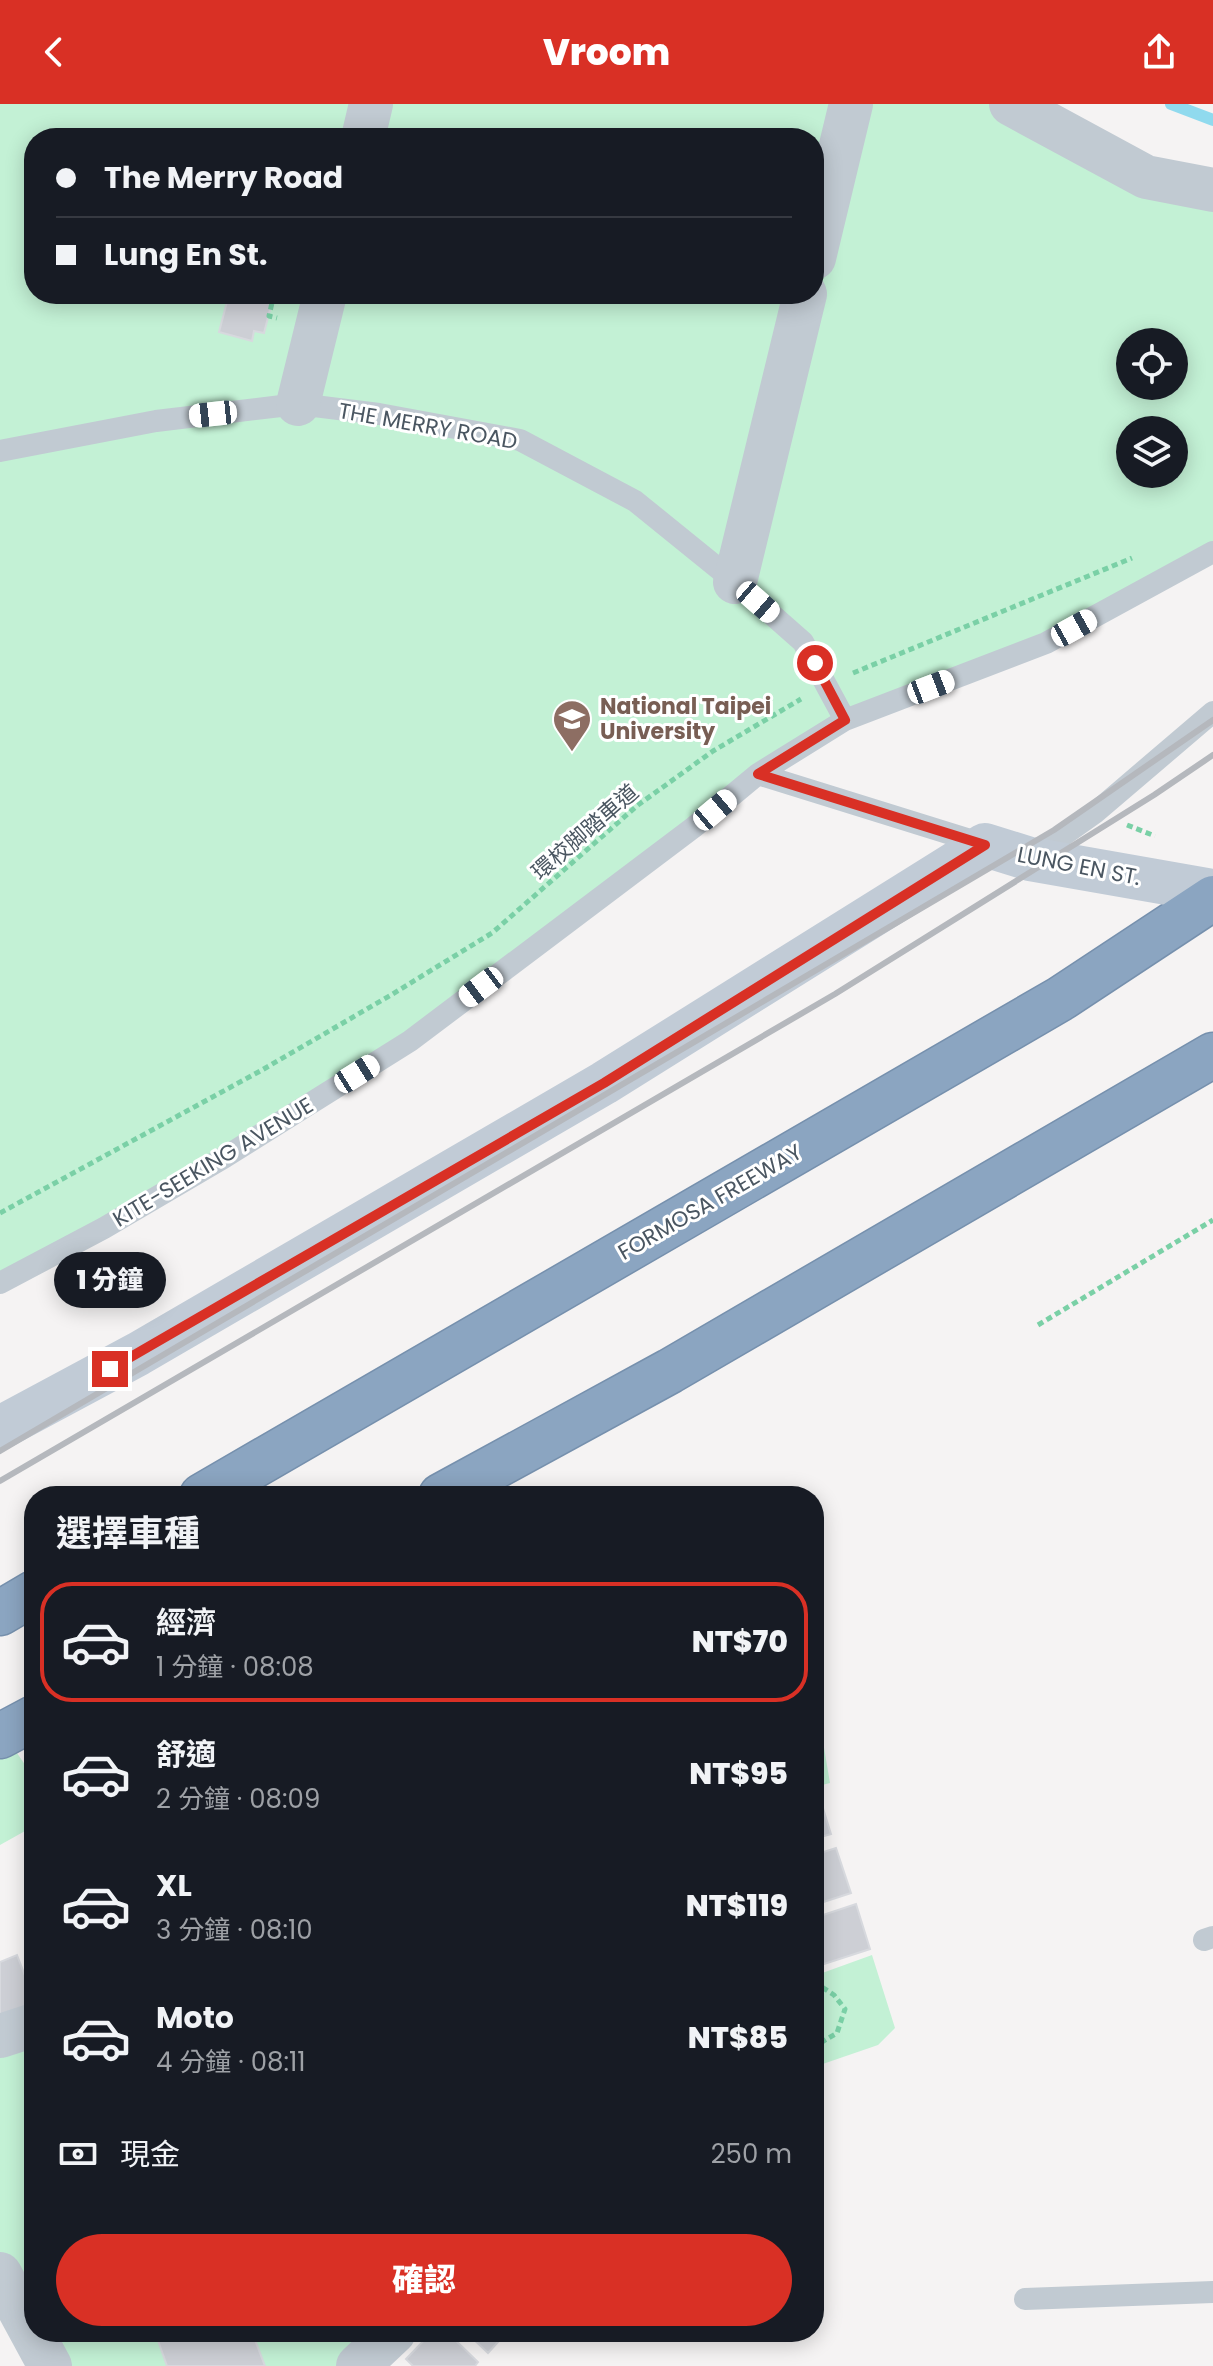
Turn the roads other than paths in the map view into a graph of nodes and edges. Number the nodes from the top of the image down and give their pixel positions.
1 (371, 104) edge
2 (851, 104) edge
3 (1011, 104) edge
4 (365, 128) edge
5 (1213, 190) edge
6 (824, 216) edge
7 (323, 304) edge
8 (803, 304) edge
9 (298, 404) junction
10 (0, 451) edge
11 (1213, 552) edge
12 (735, 582) junction
13 (1213, 712) edge
14 (845, 720) junction
15 (758, 774) junction
16 (985, 845) junction
17 (1030, 859) junction
18 (1213, 891) edge
19 (1213, 898) edge
20 (1213, 1055) edge
21 (0, 1283) edge
22 (0, 1428) edge
23 (219, 1486) edge
24 (459, 1486) edge
25 (24, 1599) edge
26 (0, 1613) edge
27 (24, 1723) edge
28 (0, 1736) edge
29 (24, 2028) edge
30 (0, 2036) edge
31 (0, 2274) edge
32 (1213, 2292) edge
33 (1025, 2299) dead end
34 (24, 2318) edge
35 (37, 2342) edge
36 (383, 2342) edge
37 (50, 2366) edge
38 (358, 2366) edge

1 - 4 street
2 - 6 street
3 - 5 street
7 - 9 street
8 - 12 street
9 - 10 lane, THE MERRY ROAD
9 - 12 lane, THE MERRY ROAD
11 - 14 lane, KITE-SEEKING AVENUE
12 - 14 lane, THE MERRY ROAD
13 - 17 lane
14 - 15 lane, KITE-SEEKING AVENUE
15 - 16 lane
15 - 21 lane, KITE-SEEKING AVENUE
16 - 17 street, LUNG EN ST.
16 - 22 street
17 - 18 street, LUNG EN ST.
19 - 23 highway, FORMOSA FREEWAY
20 - 24 highway
25 - 26 highway
27 - 28 highway
29 - 30 street
31 - 34 street
32 - 33 lane
35 - 37 street
36 - 38 street

